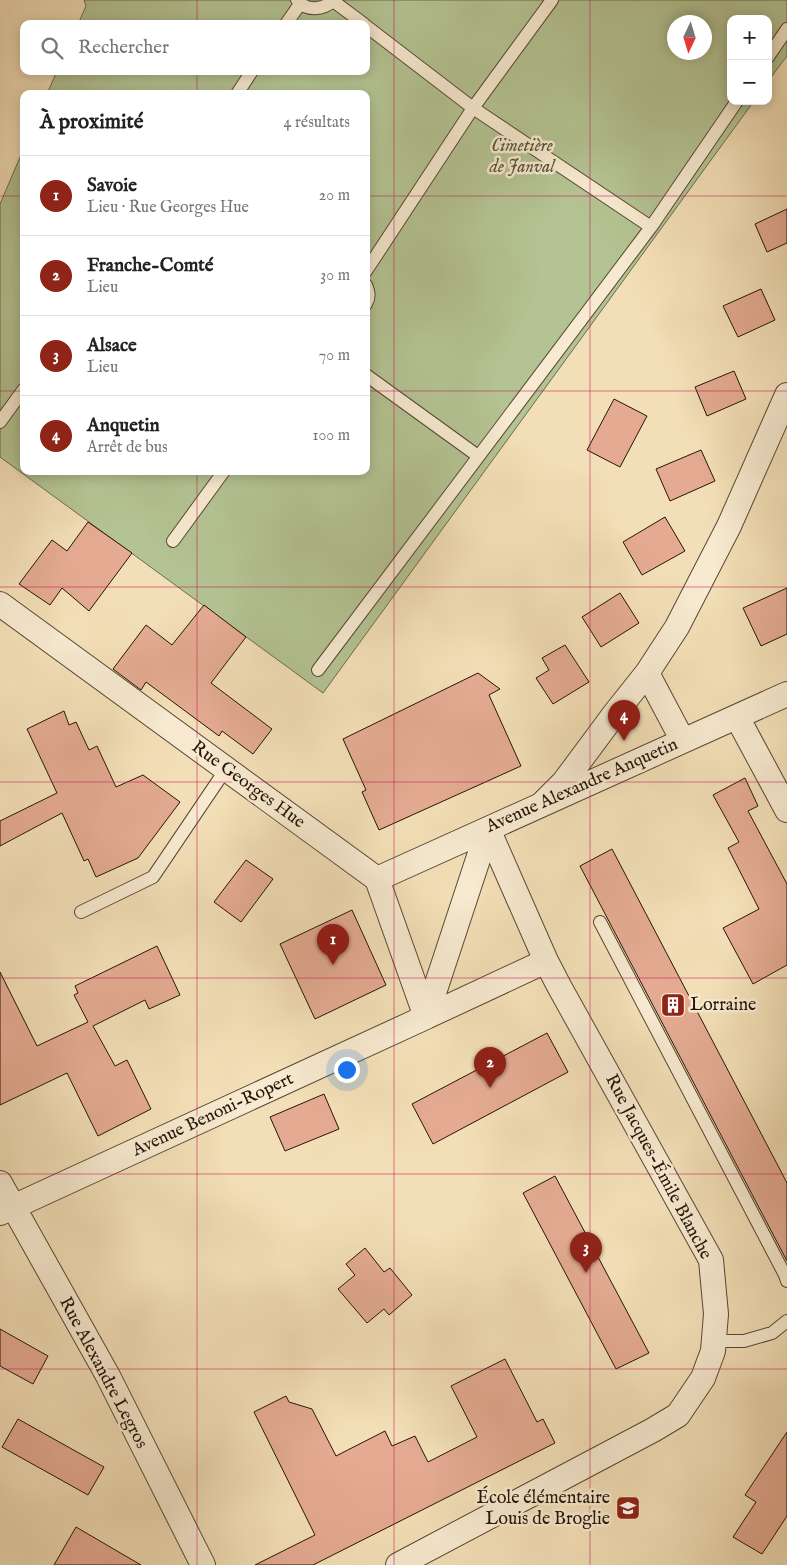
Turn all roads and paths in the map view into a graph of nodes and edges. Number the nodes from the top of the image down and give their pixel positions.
1 (334, 0) edge
2 (552, 0) edge
3 (298, 2) edge
4 (288, 20) edge
5 (359, 20) edge
6 (370, 29) edge
7 (787, 29) edge
8 (772, 51) edge
9 (249, 75) edge
10 (240, 90) edge
11 (735, 105) edge
12 (473, 108) junction
13 (651, 227) junction
14 (370, 265) edge
15 (370, 378) edge
16 (20, 394) edge
17 (787, 396) edge
18 (0, 422) edge
19 (478, 456) junction
20 (221, 475) edge
21 (173, 541) dead end
22 (0, 604) edge
23 (318, 670) dead end
24 (647, 673) junction
25 (787, 694) edge
26 (737, 717) junction
27 (682, 741) junction
28 (226, 769) junction
29 (542, 804) junction
30 (787, 810) edge
31 (488, 829) junction
32 (377, 879) junction
33 (81, 912) dead end
34 (600, 922) dead end
35 (546, 961) junction
36 (426, 1017) junction
37 (0, 1183) edge
38 (6, 1210) edge
39 (787, 1281) edge
40 (787, 1321) edge
41 (713, 1341) junction
42 (203, 1565) edge
43 (398, 1565) edge

1 - 3 lane
1 - 5 lane
2 - 12 lane
3 - 4 lane
6 - 12 lane
7 - 8 lane
9 - 10 lane
11 - 13 lane
12 - 13 lane
12 - 14 lane
13 - 19 lane
15 - 19 lane
16 - 18 lane
17 - 24 street
19 - 23 lane
20 - 21 lane
22 - 28 street, Rue Georges Hue
24 - 27 street
24 - 29 street
25 - 26 street, Avenue Alexandre Anquetin
26 - 27 street, Avenue Alexandre Anquetin
26 - 30 street
27 - 29 street, Avenue Alexandre Anquetin
28 - 32 street, Rue Georges Hue
28 - 33 lane
29 - 31 street, Avenue Alexandre Anquetin
31 - 32 street, Avenue Alexandre Anquetin
31 - 35 street, Rue Jacques-Émile Blanche
31 - 36 street
32 - 36 street
34 - 39 lane
35 - 36 street, Avenue Benoni-Ropert
35 - 41 street, Rue Jacques-Émile Blanche
36 - 38 street, Avenue Benoni-Ropert
37 - 38 street, Rue Alexandre Legros
38 - 42 street, Rue Alexandre Legros
40 - 41 lane
41 - 43 street, Rue Jacques-Émile Blanche

